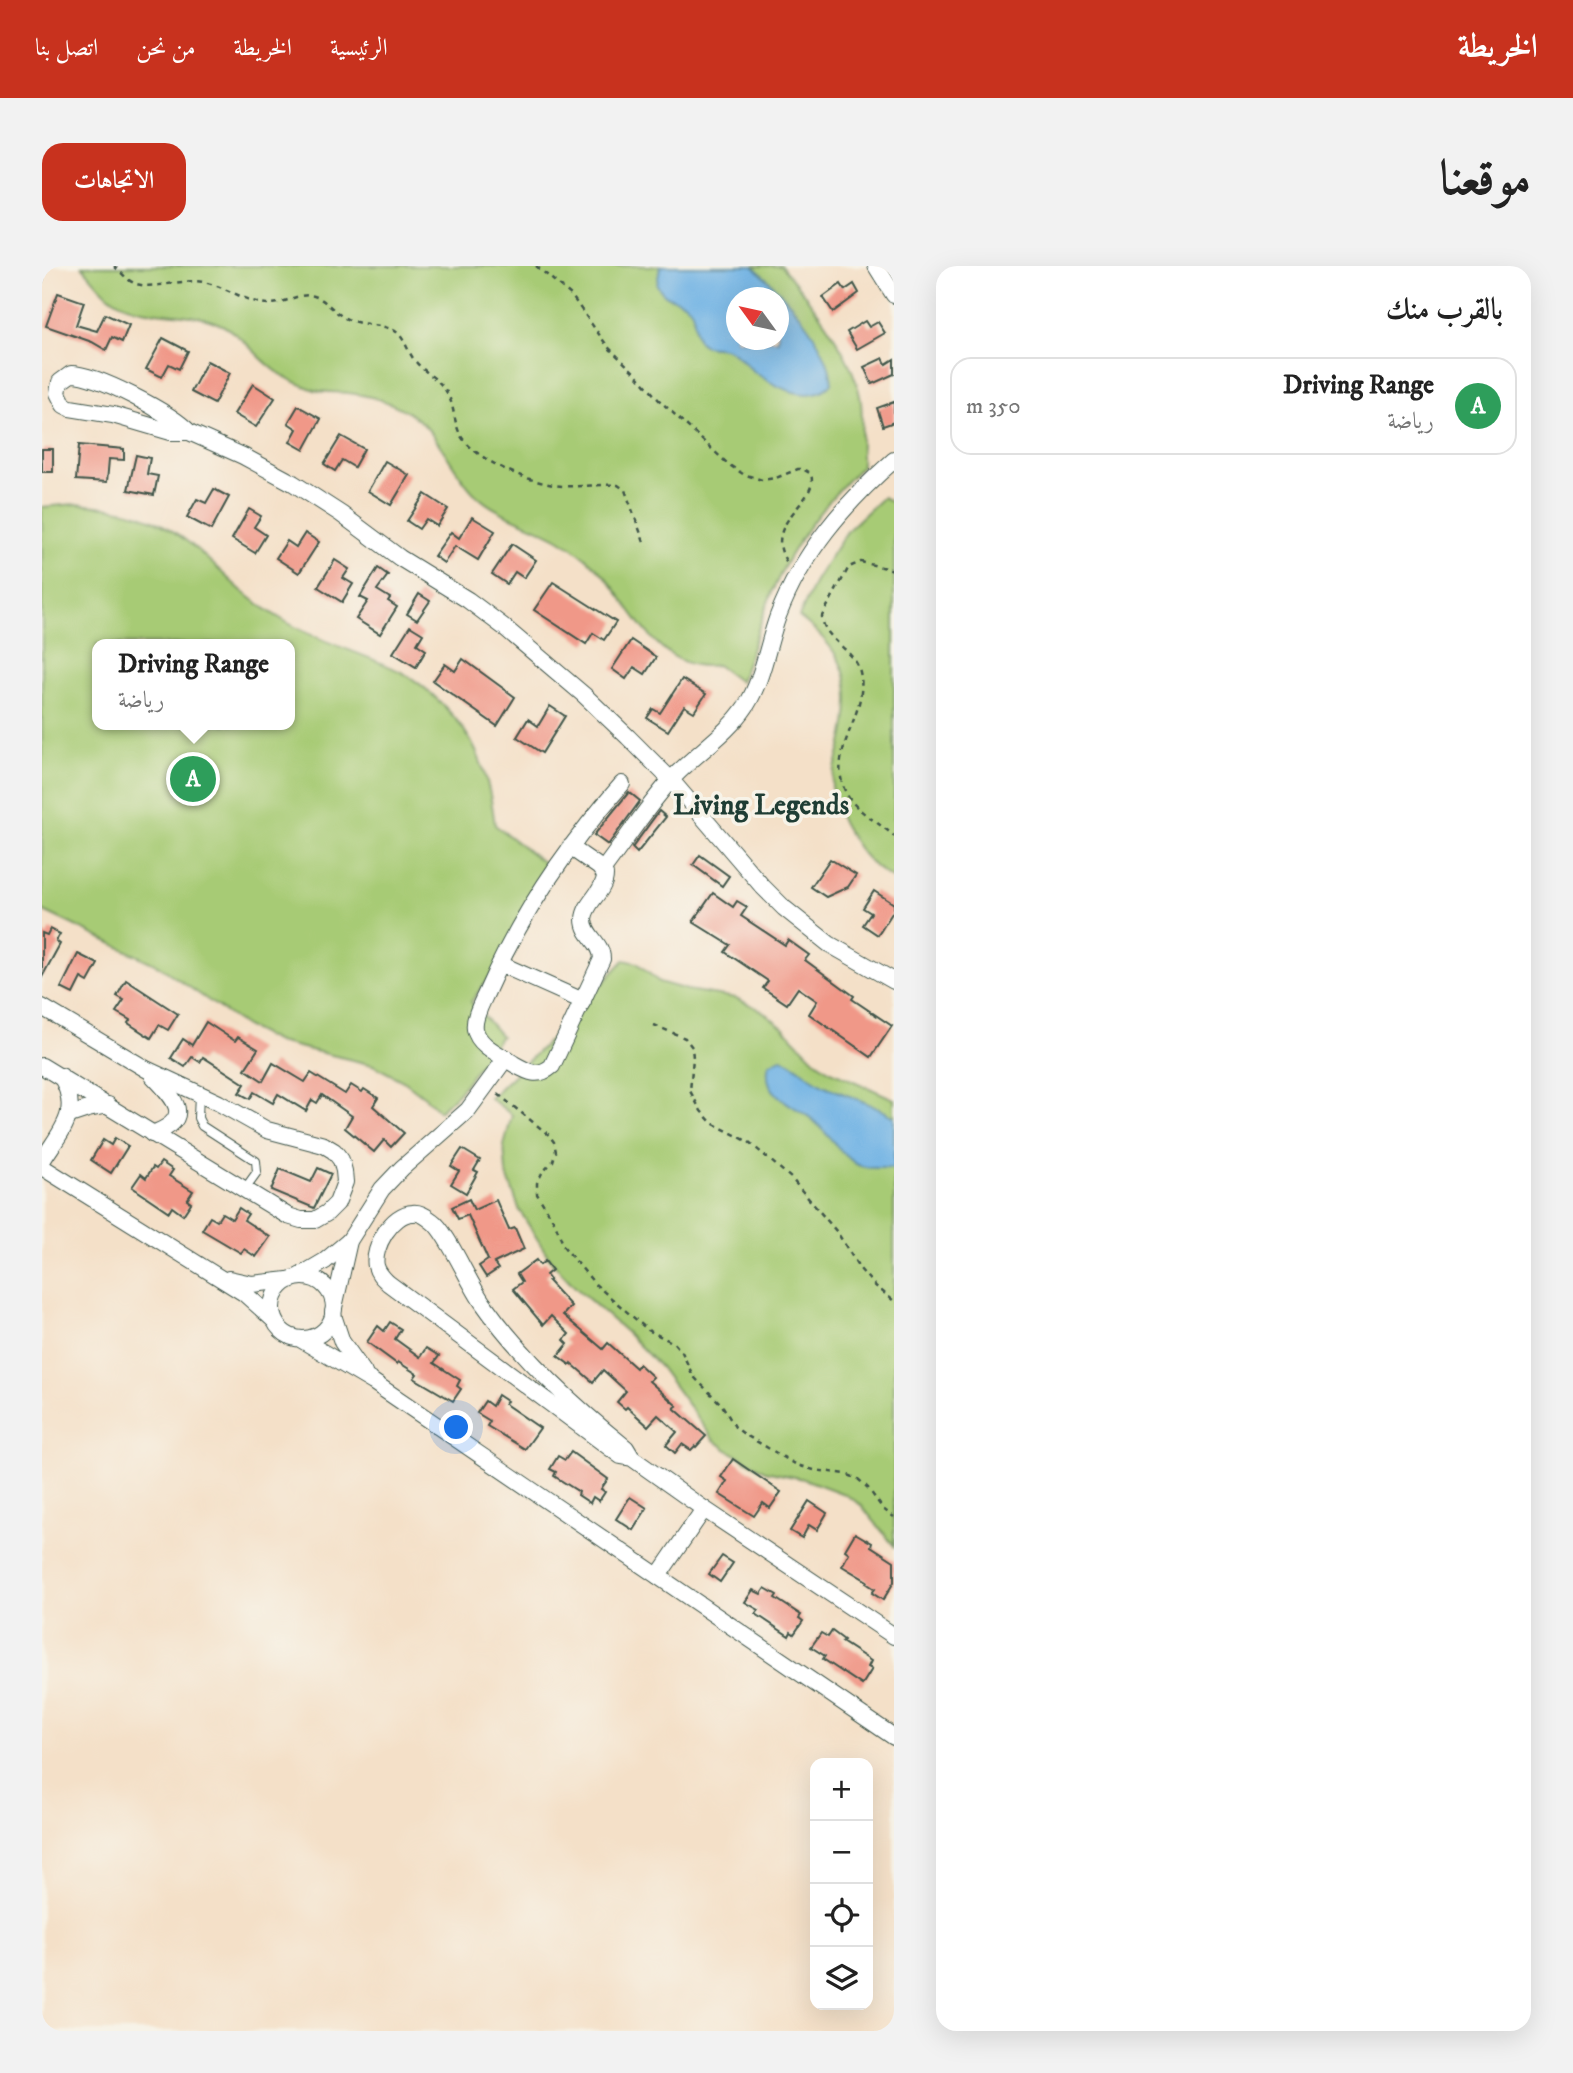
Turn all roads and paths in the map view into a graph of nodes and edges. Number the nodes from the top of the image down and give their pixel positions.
1 (48, 266) edge
2 (114, 266) edge
3 (536, 266) edge
4 (876, 266) edge
5 (42, 283) edge
6 (894, 295) edge
7 (189, 432) junction
8 (894, 460) edge
9 (645, 545) dead end
10 (894, 570) edge
11 (799, 572) junction
12 (671, 780) junction
13 (622, 784) dead end
14 (894, 836) edge
15 (570, 847) junction
16 (603, 870) junction
17 (500, 964) junction
18 (894, 981) edge
19 (583, 1001) junction
20 (44, 1010) edge
21 (654, 1025) dead end
22 (506, 1058) junction
23 (42, 1066) edge
24 (146, 1069) junction
25 (61, 1076) junction
26 (487, 1085) junction
27 (199, 1093) junction
28 (108, 1105) junction
29 (70, 1115) junction
30 (152, 1134) junction
31 (42, 1161) edge
32 (42, 1167) edge
33 (244, 1190) junction
34 (349, 1241) junction
35 (213, 1274) junction
36 (293, 1279) junction
37 (894, 1301) edge
38 (333, 1314) junction
39 (274, 1320) junction
40 (302, 1339) junction
41 (373, 1382) junction
42 (632, 1458) junction
43 (704, 1509) junction
44 (894, 1517) edge
45 (658, 1576) junction
46 (894, 1636) edge
47 (894, 1737) edge

1 - 5 path
2 - 9 path
3 - 11 path
4 - 6 street
7 - 7 street
7 - 12 street
8 - 11 street
10 - 14 path
11 - 12 street
12 - 16 street
12 - 18 street
13 - 15 street
15 - 16 street
15 - 17 street
16 - 19 street
17 - 19 street
17 - 22 street
19 - 22 street
20 - 24 street
21 - 37 path
22 - 26 street
23 - 25 street
24 - 27 street
24 - 30 street
25 - 28 street
25 - 29 street
26 - 34 street
26 - 44 path
27 - 33 lane
27 - 33 street
28 - 29 street
28 - 30 street
29 - 31 street
30 - 33 street
32 - 35 street
34 - 36 street
34 - 38 street
35 - 36 street
35 - 39 street
36 - 38 street
36 - 39 street
38 - 40 street
38 - 41 street
39 - 40 street
40 - 41 street
41 - 45 street
42 - 42 street
42 - 43 street
43 - 45 street
43 - 46 street
45 - 47 street

